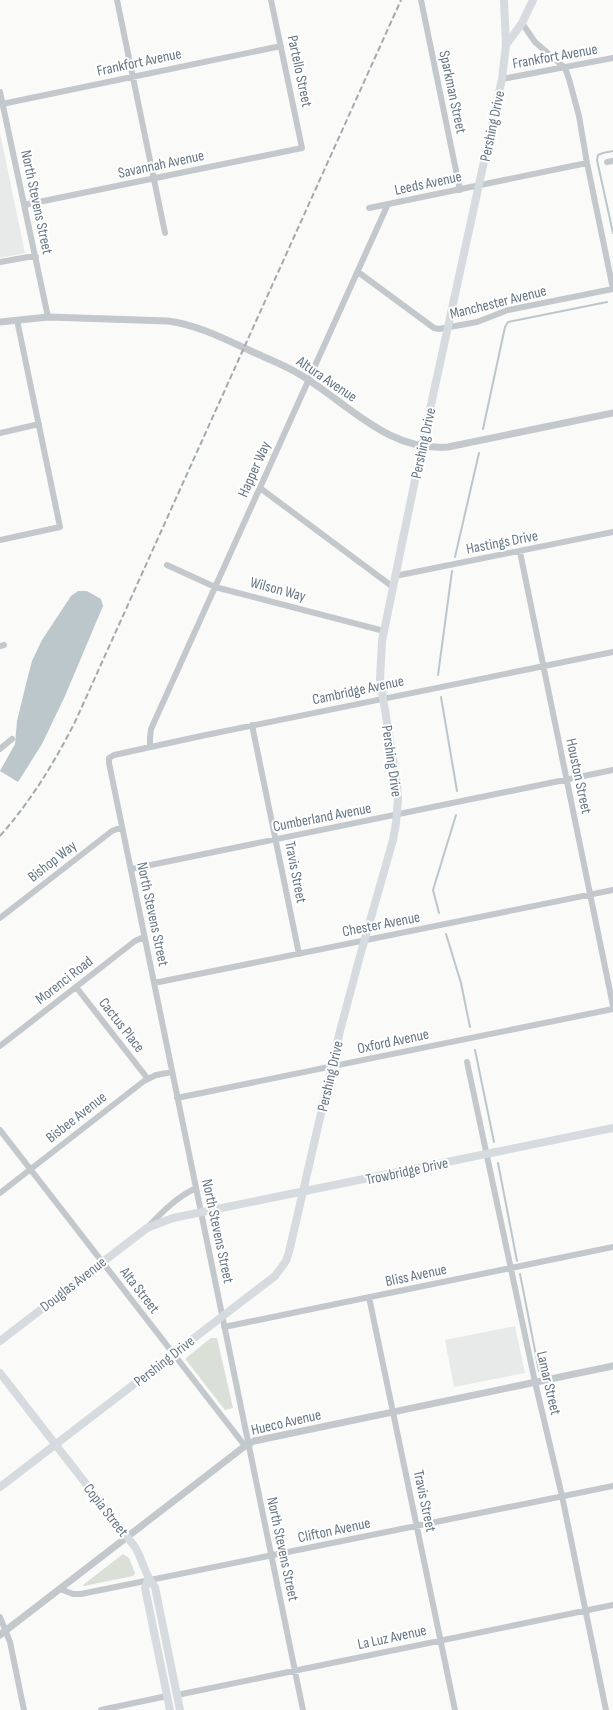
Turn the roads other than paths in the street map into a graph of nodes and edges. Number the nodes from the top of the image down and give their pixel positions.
1 (117, 0) edge
2 (271, 0) edge
3 (421, 0) edge
4 (504, 0) edge
5 (533, 0) edge
6 (522, 23) junction
7 (506, 45) junction
8 (281, 46) junction
9 (613, 58) edge
10 (565, 68) junction
11 (133, 77) junction
12 (502, 79) junction
13 (0, 92) edge
14 (2, 104) junction
15 (302, 148) joint
16 (587, 164) junction
17 (154, 178) junction
18 (479, 186) junction
19 (460, 190) junction
20 (388, 204) junction
21 (24, 205) junction
22 (369, 208) dead end
23 (165, 233) dead end
24 (36, 258) junction
25 (0, 262) edge
26 (358, 272) junction
27 (613, 289) edge
28 (48, 317) junction
29 (17, 320) junction
30 (0, 322) edge
31 (449, 328) junction
32 (309, 380) junction
33 (613, 413) edge
34 (39, 424) junction
35 (0, 433) edge
36 (422, 446) junction
37 (260, 488) junction
38 (613, 532) edge
39 (0, 540) edge
40 (520, 552) junction
41 (167, 565) dead end
42 (395, 576) junction
43 (215, 586) junction
44 (393, 587) junction
45 (384, 631) junction
46 (613, 652) edge
47 (544, 666) junction
48 (383, 698) junction
49 (252, 725) junction
50 (12, 739) dead end
51 (150, 747) junction
52 (0, 748) edge
53 (109, 758) joint
54 (613, 770) edge
55 (567, 780) junction
56 (397, 815) junction
57 (122, 827) junction
58 (276, 839) junction
59 (131, 869) junction
60 (613, 890) edge
61 (590, 894) junction
62 (0, 918) edge
63 (144, 937) junction
64 (364, 941) junction
65 (299, 954) junction
66 (154, 983) junction
67 (76, 987) junction
68 (613, 1008) edge
69 (0, 1046) edge
70 (467, 1062) dead end
71 (332, 1066) junction
72 (172, 1072) junction
73 (148, 1079) junction
74 (177, 1098) junction
75 (613, 1128) edge
76 (0, 1130) edge
77 (487, 1154) junction
78 (30, 1169) junction
79 (196, 1188) junction
80 (303, 1192) junction
81 (0, 1193) edge
82 (201, 1213) junction
83 (147, 1228) junction
84 (613, 1247) edge
85 (102, 1262) junction
86 (511, 1268) junction
87 (369, 1297) junction
88 (222, 1316) junction
89 (224, 1327) junction
90 (0, 1341) edge
91 (173, 1354) junction
92 (613, 1366) edge
93 (0, 1373) edge
94 (535, 1382) junction
95 (393, 1412) junction
96 (55, 1445) junction
97 (246, 1445) junction
98 (613, 1486) edge
99 (0, 1487) edge
100 (562, 1496) junction
101 (417, 1526) junction
102 (128, 1537) junction
103 (271, 1556) junction
104 (148, 1580) junction
105 (60, 1589) junction
106 (613, 1605) edge
107 (586, 1611) junction
108 (0, 1617) edge
109 (7, 1630) junction
110 (0, 1635) edge
111 (440, 1640) junction
112 (295, 1670) junction
113 (177, 1695) junction
114 (167, 1696) junction
115 (24, 1710) edge
116 (101, 1710) edge
117 (170, 1710) edge
118 (180, 1710) edge
119 (303, 1710) edge
120 (454, 1710) edge
121 (606, 1710) edge

1 - 11 street
2 - 8 street, Partello Street
3 - 19 street, Sparkman Street
4 - 7 main road
5 - 6 main road, Pershing Drive
6 - 7 main road, Pershing Drive
6 - 10 street
7 - 12 main road, Pershing Drive
8 - 11 street, Frankfort Avenue
8 - 15 street, Partello Street
9 - 10 street, Frankfort Avenue
10 - 12 street, Frankfort Avenue
10 - 16 street
11 - 14 street, Frankfort Avenue
11 - 17 street
12 - 18 main road, Pershing Drive
13 - 14 street, North Stevens Street
14 - 21 street, North Stevens Street
15 - 17 street, Savannah Avenue
16 - 18 street, Leeds Avenue
16 - 27 street
17 - 21 street, Savannah Avenue
17 - 23 street
18 - 19 street, Leeds Avenue
18 - 31 main road, Pershing Drive
19 - 20 street, Leeds Avenue
20 - 22 street, Leeds Avenue
20 - 26 street, Happer Way
21 - 24 street, North Stevens Street
24 - 25 street
24 - 28 street, North Stevens Street
26 - 31 street, Manchester Avenue
26 - 32 street, Happer Way
27 - 31 street, Manchester Avenue
28 - 29 street, Altura Avenue
28 - 32 street, Altura Avenue
29 - 30 street, Altura Avenue
29 - 34 street
31 - 36 main road, Pershing Drive
32 - 36 street, Altura Avenue
32 - 37 street, Happer Way
33 - 36 street, Altura Avenue
34 - 35 street
34 - 39 street
36 - 42 main road, Pershing Drive
37 - 43 street, Happer Way
37 - 44 street
38 - 40 street, Hastings Drive
40 - 42 street, Hastings Drive
40 - 47 street, Houston Street
41 - 43 street, Wilson Way
42 - 44 main road, Pershing Drive
43 - 45 street, Wilson Way
43 - 51 street, Happer Way
44 - 45 main road, Pershing Drive
45 - 48 main road, Pershing Drive
46 - 47 street, Cambridge Avenue
47 - 48 street, Cambridge Avenue
47 - 55 street, Houston Street
48 - 49 street, Cambridge Avenue
48 - 56 main road, Pershing Drive
49 - 51 street, Cambridge Avenue
49 - 58 street, Travis Street
50 - 52 street
51 - 53 street, Cambridge Avenue
53 - 57 street, North Stevens Street
54 - 55 street, Cumberland Avenue
55 - 56 street, Cumberland Avenue
55 - 61 street, Houston Street
56 - 58 street, Cumberland Avenue
56 - 64 main road, Pershing Drive
57 - 59 street, North Stevens Street
57 - 62 street, Bishop Way
58 - 59 street, Cumberland Avenue
58 - 65 street, Travis Street
59 - 63 street, North Stevens Street
60 - 61 street, Chester Avenue
61 - 64 street, Chester Avenue
61 - 68 street, Houston Street
63 - 66 street, North Stevens Street
63 - 67 street, Morenci Road
64 - 65 street, Chester Avenue
64 - 71 main road, Pershing Drive
65 - 66 street, Chester Avenue
66 - 72 street, North Stevens Street
67 - 69 street, Morenci Road
67 - 73 street, Cactus Place
68 - 71 street, Oxford Avenue
70 - 77 street, Lamar Street
71 - 74 street, Oxford Avenue
71 - 80 main road, Pershing Drive
72 - 73 street, Bisbee Avenue
72 - 74 street, North Stevens Street
73 - 78 street, Bisbee Avenue
74 - 79 street, North Stevens Street
75 - 77 main road, Trowbridge Drive
76 - 78 street, Alta Street
77 - 80 main road, Trowbridge Drive
77 - 86 street, Lamar Street
78 - 81 street, Bisbee Avenue
78 - 85 street, Alta Street
79 - 82 street, North Stevens Street
79 - 83 street, Douglas Avenue
80 - 82 main road, Trowbridge Drive
80 - 88 main road, Pershing Drive
82 - 83 main road, Douglas Avenue
82 - 88 street, North Stevens Street
83 - 85 main road, Douglas Avenue
84 - 86 street, Bliss Avenue
85 - 90 main road, Douglas Avenue
85 - 91 street, Alta Street
86 - 87 street, Bliss Avenue
86 - 94 street, Lamar Street
87 - 89 street, Bliss Avenue
87 - 95 street, Travis Street
88 - 89 street, North Stevens Street
88 - 91 main road, Pershing Drive
89 - 97 street, North Stevens Street
91 - 96 main road, Pershing Drive
91 - 97 street, Alta Street
92 - 94 street, Hueco Avenue
93 - 96 main road, Copia Street
94 - 95 street, Hueco Avenue
94 - 100 street, Lamar Street
95 - 97 street, Hueco Avenue
95 - 101 street, Travis Street
96 - 99 main road, Pershing Drive
96 - 102 main road, Copia Street
97 - 102 street, Hueco Avenue
97 - 103 street, North Stevens Street
98 - 100 street, Clifton Avenue
100 - 101 street, Clifton Avenue
100 - 107 street, Lamar Street
101 - 103 street, Clifton Avenue
101 - 111 street, Travis Street
102 - 104 main road, Copia Street
102 - 105 street, Hueco Avenue
103 - 104 street, Clifton Avenue
103 - 112 street, North Stevens Street
104 - 105 street, Clifton Avenue
104 - 113 main road, Copia Street
104 - 114 main road, Copia Street
105 - 109 street, Hueco Avenue
106 - 107 street, La Luz Avenue
107 - 111 street, La Luz Avenue
107 - 121 street, Lamar Street
108 - 109 street
109 - 110 street, Hueco Avenue
109 - 115 street
111 - 112 street, La Luz Avenue
111 - 120 street, Travis Street
112 - 113 street, La Luz Avenue
112 - 119 street, North Stevens Street
113 - 118 main road, Copia Street
114 - 116 street
114 - 117 main road, Copia Street

